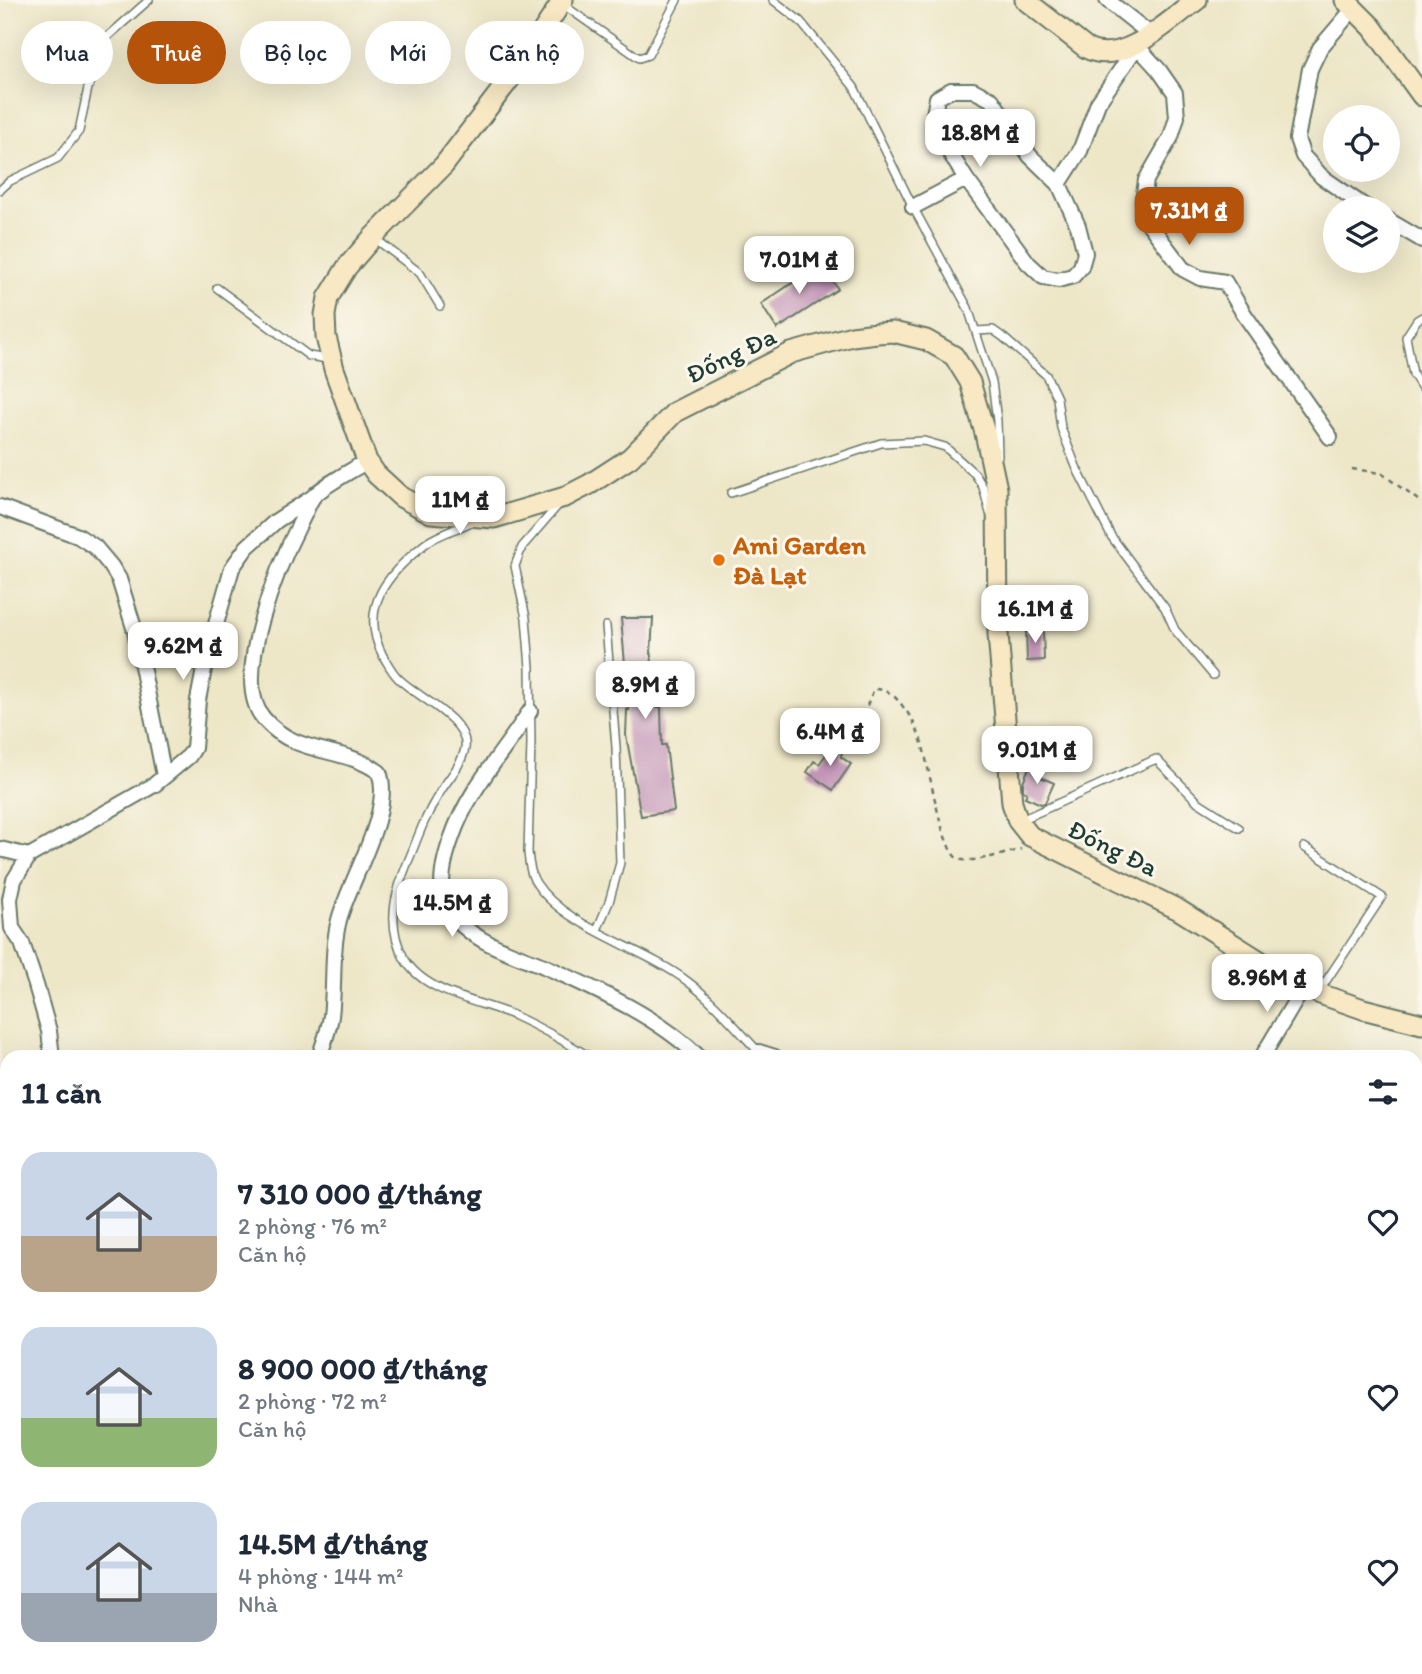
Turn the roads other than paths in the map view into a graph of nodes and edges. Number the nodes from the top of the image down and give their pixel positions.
1 (149, 0) edge
2 (677, 0) edge
3 (773, 0) edge
4 (1025, 0) edge
5 (1107, 0) edge
6 (1196, 0) edge
7 (562, 2) edge
8 (1349, 4) edge
9 (1144, 40) junction
10 (1422, 96) edge
11 (966, 179) junction
12 (1059, 184) junction
13 (0, 190) edge
14 (1350, 196) edge
15 (912, 208) junction
16 (1400, 227) edge
17 (373, 237) junction
18 (1422, 240) edge
19 (217, 288) dead end
20 (440, 306) dead end
21 (1422, 317) edge
22 (976, 331) junction
23 (332, 360) junction
24 (1422, 388) edge
25 (1330, 437) dead end
26 (366, 461) junction
27 (997, 489) junction
28 (731, 493) dead end
29 (314, 496) junction
30 (565, 497) junction
31 (0, 507) edge
32 (482, 517) junction
33 (997, 538) junction
34 (606, 625) dead end
35 (1213, 675) dead end
36 (530, 711) junction
37 (164, 776) junction
38 (1018, 821) junction
39 (1239, 828) dead end
40 (1304, 848) dead end
41 (0, 849) edge
42 (29, 856) junction
43 (597, 930) junction
44 (1310, 991) junction
45 (1422, 1024) edge
46 (51, 1050) edge
47 (321, 1050) edge
48 (577, 1050) edge
49 (691, 1050) edge
50 (757, 1050) edge
51 (1267, 1050) edge

1 - 13 lane
2 - 7 lane
3 - 15 lane
4 - 9 street
5 - 9 street
6 - 9 street
7 - 17 street, Đống Đa
8 - 10 street
8 - 14 street
9 - 12 street
9 - 25 street
11 - 12 street
11 - 12 street
11 - 15 street
15 - 22 lane
16 - 18 street
17 - 20 lane
17 - 23 street, Đống Đa
19 - 23 lane
21 - 24 lane
22 - 27 lane
22 - 35 lane
23 - 26 street, Đống Đa
26 - 29 street
26 - 32 street, Đống Đa
27 - 30 street, Đống Đa
27 - 33 street, Đống Đa
28 - 33 lane
29 - 37 street
29 - 47 street
30 - 32 street, Đống Đa
30 - 36 lane
31 - 37 street
32 - 48 lane
33 - 38 street, Đống Đa
34 - 43 lane
36 - 43 lane
36 - 49 street
37 - 42 street
38 - 39 lane
38 - 44 street, Đống Đa
40 - 44 lane
41 - 42 street
42 - 46 street
43 - 50 lane
44 - 45 street, Đống Đa
44 - 51 street

